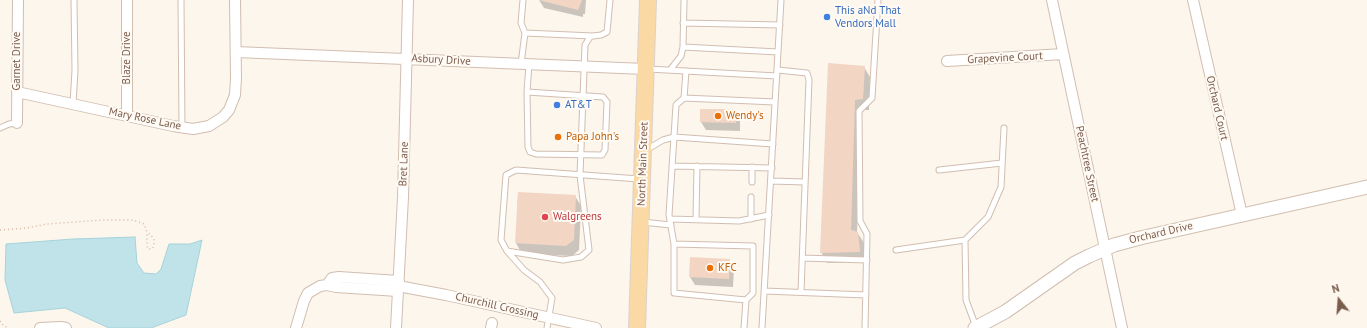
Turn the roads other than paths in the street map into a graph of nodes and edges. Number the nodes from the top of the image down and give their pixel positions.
1 (18, 0) edge
2 (74, 0) edge
3 (127, 0) edge
4 (182, 0) edge
5 (235, 0) edge
6 (408, 0) edge
7 (523, 0) edge
8 (610, 0) edge
9 (648, 0) edge
10 (684, 0) edge
11 (782, 0) edge
12 (878, 0) edge
13 (1052, 0) edge
14 (1193, 0) edge
15 (683, 23) junction
16 (780, 25) junction
17 (525, 33) junction
18 (593, 36) junction
19 (683, 47) junction
20 (236, 52) junction
21 (778, 52) junction
22 (1064, 54) junction
23 (407, 58) junction
24 (947, 61) dead end
25 (525, 64) junction
26 (584, 67) junction
27 (646, 69) junction
28 (670, 70) junction
29 (686, 71) junction
30 (778, 73) junction
31 (18, 92) junction
32 (527, 92) junction
33 (584, 95) junction
34 (684, 98) junction
35 (776, 102) junction
36 (73, 104) junction
37 (127, 116) junction
38 (17, 123) joint
39 (0, 128) edge
40 (182, 128) junction
41 (1004, 128) dead end
42 (674, 137) junction
43 (773, 144) junction
44 (643, 152) junction
45 (582, 154) junction
46 (1002, 162) junction
47 (672, 166) junction
48 (697, 166) junction
49 (752, 167) junction
50 (772, 168) junction
51 (939, 170) dead end
52 (580, 175) junction
53 (643, 180) junction
54 (771, 181) junction
55 (752, 182) dead end
56 (805, 182) junction
57 (1367, 187) edge
58 (751, 197) dead end
59 (769, 215) junction
60 (1242, 216) junction
61 (670, 219) junction
62 (696, 219) junction
63 (751, 219) junction
64 (641, 222) junction
65 (671, 225) junction
66 (965, 240) junction
67 (674, 244) junction
68 (1105, 249) junction
69 (896, 250) dead end
70 (507, 251) junction
71 (802, 258) junction
72 (867, 260) junction
73 (398, 286) junction
74 (764, 291) junction
75 (801, 292) junction
76 (866, 295) junction
77 (746, 300) junction
78 (548, 323) edge
79 (40, 328) edge
80 (66, 328) edge
81 (296, 328) edge
82 (396, 328) edge
83 (596, 328) edge
84 (638, 328) edge
85 (744, 328) edge
86 (762, 328) edge
87 (864, 328) edge
88 (976, 328) edge
89 (1122, 328) edge

1 - 31 street, Garnet Drive
2 - 36 lane
3 - 37 street, Blaze Drive
4 - 40 lane
5 - 20 street, Mary Rose Lane
6 - 23 street, Bret Lane
7 - 17 lane
8 - 18 lane
9 - 27 main road, North Main Street
10 - 15 lane
11 - 16 lane
12 - 72 lane
13 - 22 street, Peachtree Street
14 - 60 street, Orchard Court
15 - 16 lane
15 - 19 lane
16 - 21 lane
17 - 18 lane
17 - 25 lane
18 - 26 lane
19 - 21 lane
19 - 28 lane
20 - 23 street, Asbury Drive
20 - 40 street, Mary Rose Lane
21 - 30 lane
22 - 24 street, Grapevine Court
22 - 68 street, Peachtree Street
23 - 25 street, Asbury Drive
23 - 73 street, Bret Lane
25 - 26 street, Asbury Drive
25 - 32 lane
26 - 27 street, Asbury Drive
26 - 33 lane
27 - 28 lane
27 - 44 main road, North Main Street
28 - 29 lane
29 - 30 lane
29 - 34 lane
30 - 35 lane
30 - 56 lane
31 - 36 street, Mary Rose Lane
31 - 38 street, Garnet Drive
32 - 33 lane
32 - 45 lane
33 - 45 lane
33 - 45 lane
34 - 35 lane
34 - 42 lane
35 - 43 lane
36 - 37 street, Mary Rose Lane
37 - 40 street, Mary Rose Lane
38 - 39 lane
41 - 46 lane
42 - 43 lane
42 - 44 lane
42 - 47 lane
43 - 50 lane
44 - 53 main road, North Main Street
45 - 52 lane
46 - 51 lane
46 - 66 lane
47 - 48 lane
47 - 61 lane
48 - 49 lane
48 - 62 lane
49 - 50 lane
49 - 55 lane
50 - 54 lane
52 - 53 lane
52 - 70 lane
52 - 70 lane
53 - 64 main road, North Main Street
54 - 56 lane
54 - 59 lane
56 - 71 lane
57 - 60 street, Orchard Drive
58 - 63 lane
59 - 63 lane
59 - 74 lane
60 - 68 street, Orchard Drive
61 - 62 lane
61 - 65 lane
62 - 63 lane
64 - 65 lane
64 - 84 main road, North Main Street
65 - 67 lane
66 - 69 lane
66 - 88 lane
67 - 77 lane
67 - 77 lane
68 - 88 street, Orchard Drive
68 - 89 street, Peachtree Street
70 - 78 lane
71 - 72 lane
71 - 75 lane
72 - 76 lane
73 - 78 street, Churchill Crossing
73 - 81 street, Churchill Crossing
73 - 82 street, Bret Lane
74 - 75 lane
74 - 86 lane
75 - 76 lane
76 - 87 lane
77 - 85 lane
78 - 83 street, Churchill Crossing
79 - 80 street

